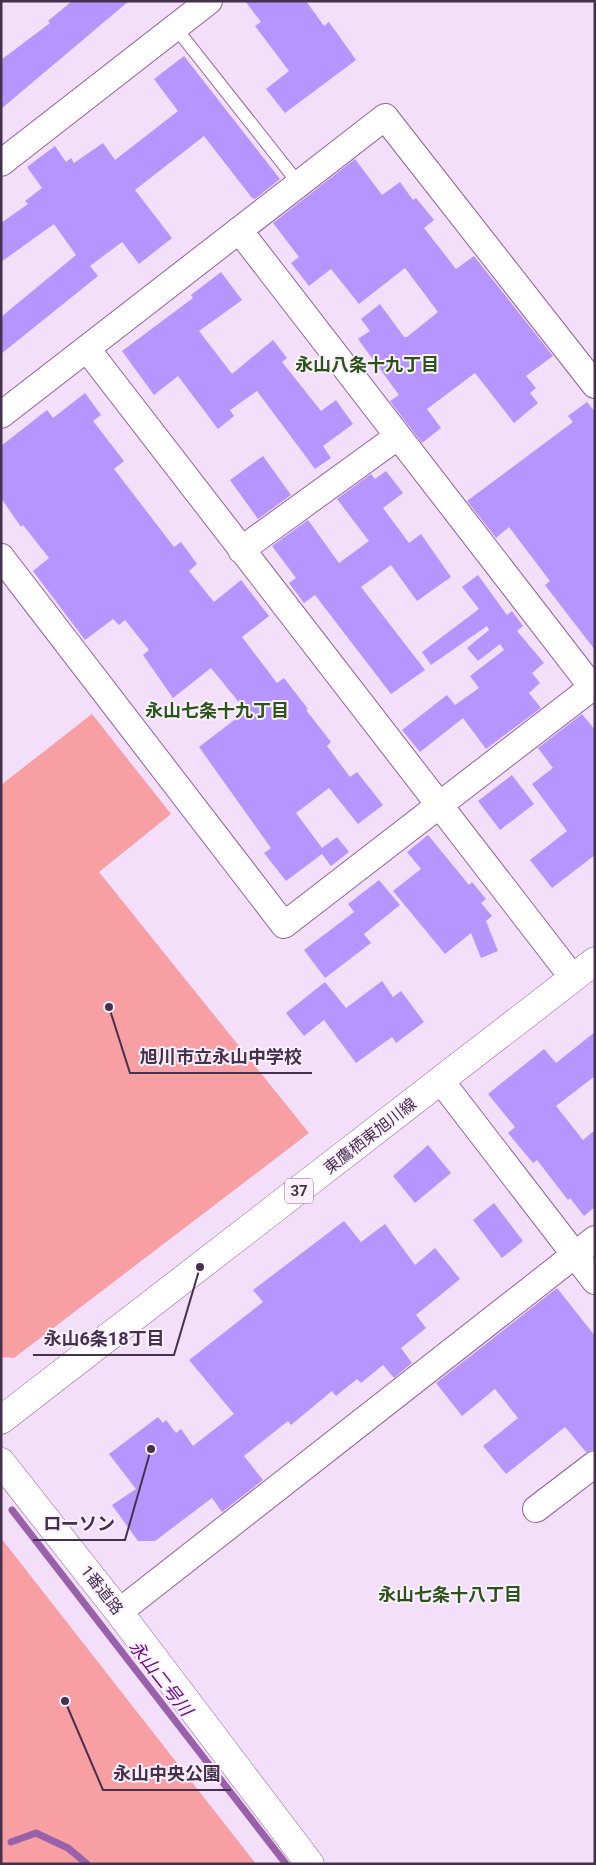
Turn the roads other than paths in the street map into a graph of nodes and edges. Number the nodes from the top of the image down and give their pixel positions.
1 (209, 1) edge
2 (176, 27) junction
3 (1, 163) edge
4 (299, 184) junction
5 (239, 230) junction
6 (87, 349) junction
7 (595, 385) edge
8 (1, 415) edge
9 (397, 437) junction
10 (241, 550) junction
11 (1, 557) edge
12 (594, 686) edge
13 (438, 806) junction
14 (595, 961) edge
15 (572, 978) junction
16 (441, 1081) junction
17 (595, 1239) edge
18 (574, 1254) junction
19 (595, 1280) edge
20 (1, 1420) edge
21 (1, 1462) edge
22 (595, 1464) edge
23 (536, 1510) dead end
24 (119, 1612) junction
25 (310, 1864) edge

1 - 2 street
2 - 3 street
2 - 4 lane
4 - 5 street
4 - 7 street
5 - 6 street
5 - 9 street
6 - 8 street
6 - 10 street
9 - 10 street
9 - 12 street
10 - 13 street
11 - 13 street
12 - 13 street
13 - 15 street
14 - 15 main road, 東鷹栖東旭川線 / 37
15 - 16 main road, 東鷹栖東旭川線 / 37
16 - 18 street
16 - 20 main road, 東鷹栖東旭川線 / 37
17 - 18 street
18 - 19 street
18 - 24 street
21 - 24 main road, 1番道路
22 - 23 street
24 - 25 main road, 1番道路

